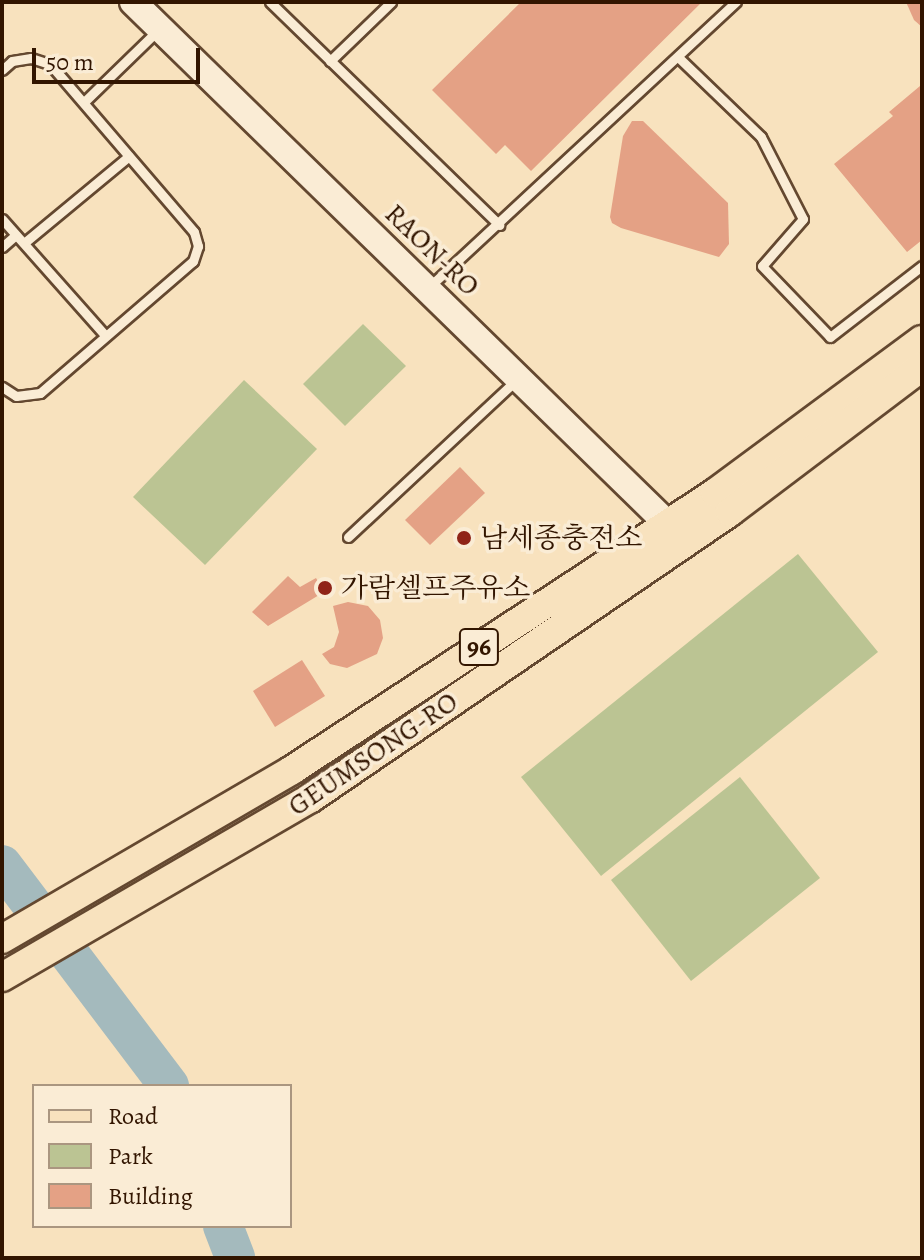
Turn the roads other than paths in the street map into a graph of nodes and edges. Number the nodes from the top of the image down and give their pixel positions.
1 (133, 2) edge
2 (270, 2) edge
3 (391, 2) edge
4 (736, 2) edge
5 (160, 28) junction
6 (678, 57) junction
7 (330, 61) junction
8 (2, 70) edge
9 (84, 102) junction
10 (129, 156) junction
11 (2, 219) edge
12 (499, 225) junction
13 (20, 239) junction
14 (2, 247) edge
15 (922, 266) edge
16 (427, 289) junction
17 (105, 335) junction
18 (922, 340) edge
19 (922, 367) edge
20 (518, 379) junction
21 (2, 387) edge
22 (676, 533) junction
23 (348, 537) dead end
24 (2, 939) edge
25 (2, 977) edge

1 - 5 main road, RAON-RO
2 - 7 lane
3 - 7 lane
4 - 6 lane
5 - 9 lane
5 - 16 main road, RAON-RO
6 - 12 lane
6 - 15 lane
7 - 12 lane
8 - 9 lane
9 - 10 lane
10 - 13 lane
10 - 17 lane
11 - 13 lane
12 - 16 lane
13 - 14 lane
13 - 17 lane
16 - 20 main road, RAON-RO
17 - 21 lane
18 - 22 main road, GEUMSONG-RO / 96
19 - 22 main road, GEUMSONG-RO / 96
20 - 22 main road, RAON-RO
20 - 23 lane
22 - 24 main road, GEUMSONG-RO / 96
22 - 25 main road, GEUMSONG-RO

